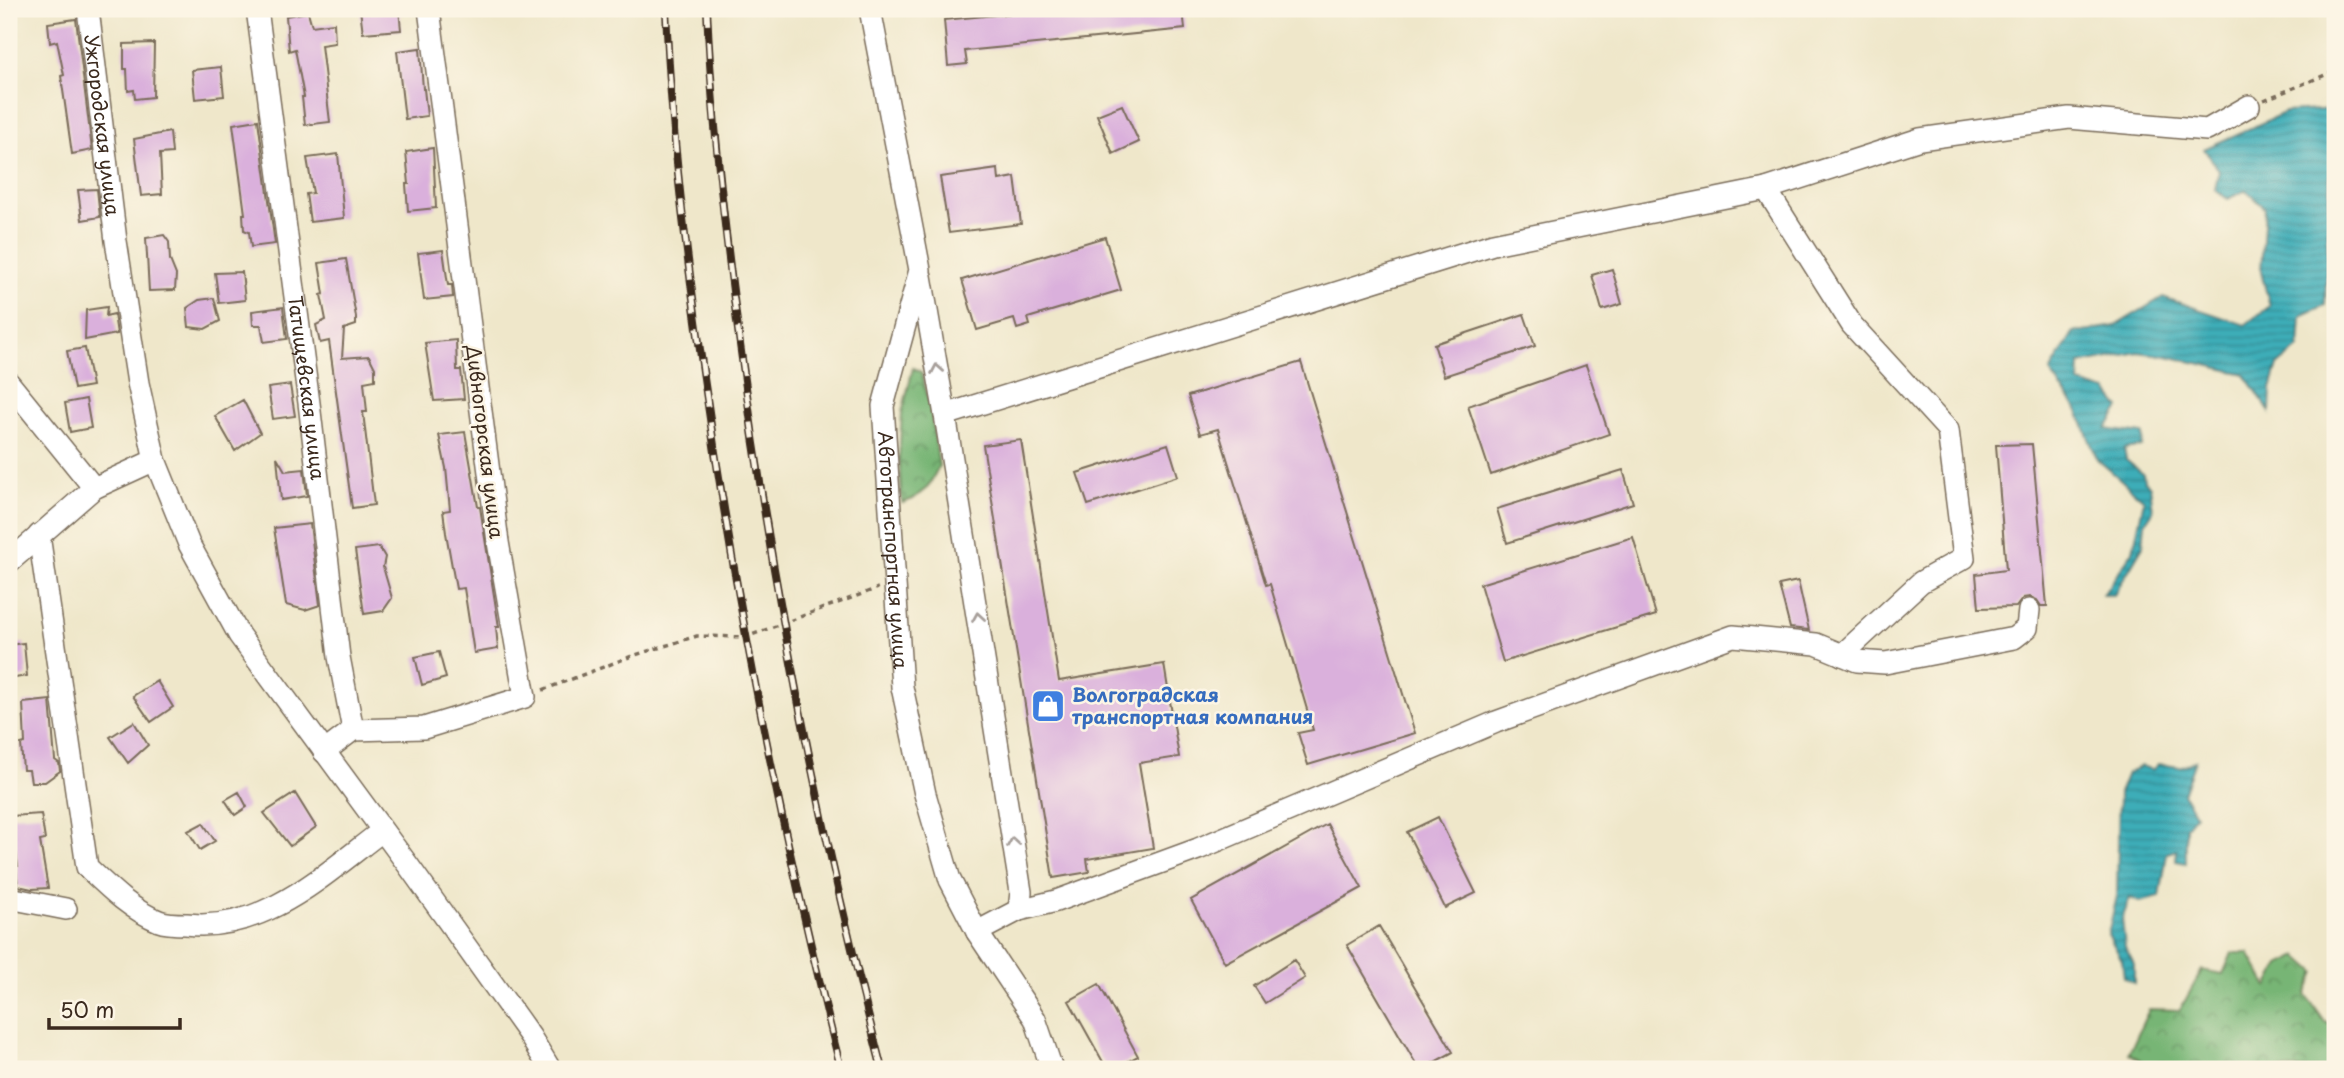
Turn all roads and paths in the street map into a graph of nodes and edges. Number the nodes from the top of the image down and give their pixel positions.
1 (88, 9) edge
2 (257, 9) edge
3 (429, 9) edge
4 (870, 9) edge
5 (2335, 71) edge
6 (2249, 106) joint
7 (1766, 189) junction
8 (920, 270) junction
9 (9, 383) edge
10 (945, 415) junction
11 (155, 460) junction
12 (94, 488) junction
13 (39, 535) junction
14 (9, 562) edge
15 (894, 583) junction
16 (2029, 610) dead end
17 (1842, 655) junction
18 (525, 698) junction
19 (353, 730) junction
20 (324, 752) junction
21 (382, 831) junction
22 (9, 898) edge
23 (66, 909) dead end
24 (1019, 909) junction
25 (977, 932) junction
26 (550, 1069) edge
27 (1052, 1069) edge

1 - 11 street, Ужгородская улица
2 - 19 street, Татищевская улица
3 - 18 street, Дивногорская улица
4 - 8 street, Автотранспортная улица
5 - 6 path
6 - 7 street
7 - 10 street
7 - 17 street
10 -> 8 street
8 - 15 street, Автотранспортная улица
9 - 12 street
24 -> 10 street
11 - 12 street
11 - 20 street, Ужгородская улица
12 - 13 street
13 - 14 street
13 - 21 street
15 - 18 path
15 - 25 street, Автотранспортная улица
16 - 17 street
17 - 24 street
18 - 19 street
19 - 20 street
20 - 21 street, Ужгородская улица
21 - 26 street, Ужгородская улица
22 - 23 street
24 - 25 street
25 - 27 street, Автотранспортная улица

